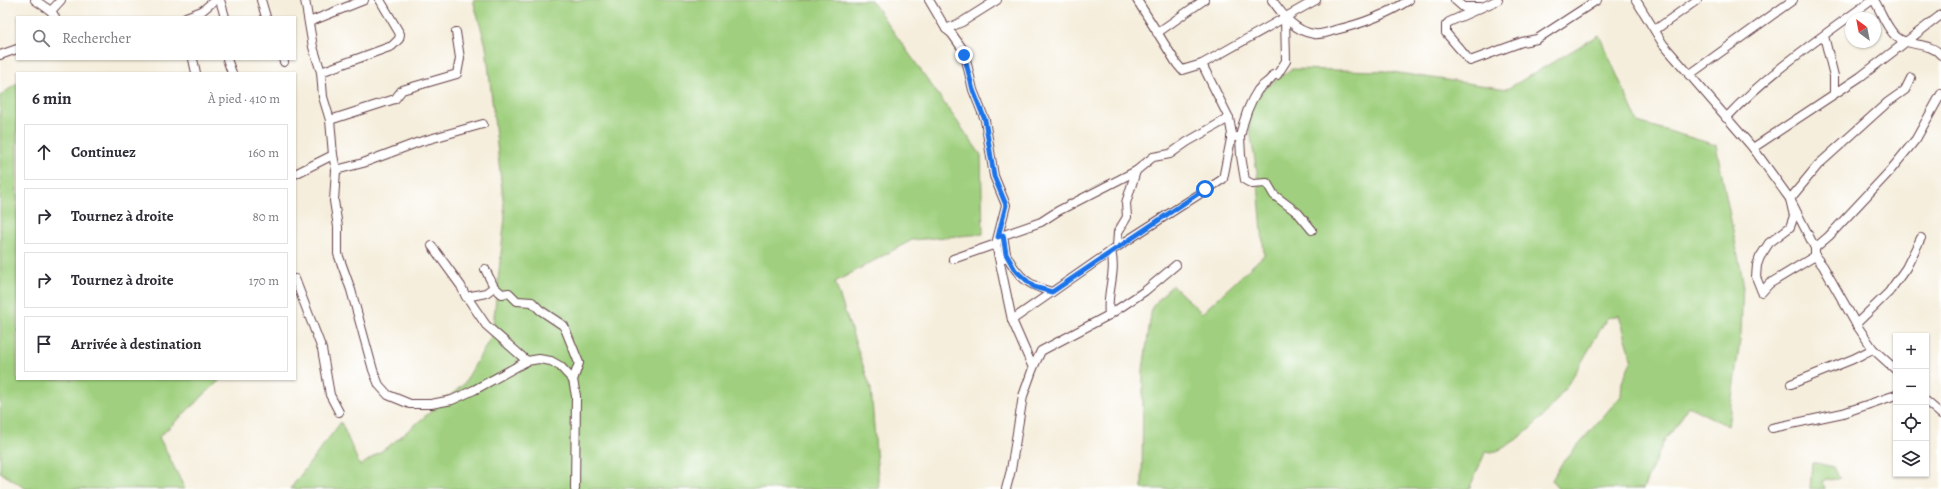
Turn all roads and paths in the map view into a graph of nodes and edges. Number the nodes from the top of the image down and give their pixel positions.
1 (35, 0) edge
2 (61, 0) edge
3 (215, 0) edge
4 (220, 0) edge
5 (261, 0) edge
6 (305, 0) edge
7 (364, 0) edge
8 (380, 0) edge
9 (929, 0) edge
10 (997, 0) edge
11 (1137, 0) edge
12 (1204, 0) edge
13 (1272, 0) edge
14 (1316, 0) edge
15 (1455, 0) edge
16 (1497, 0) edge
17 (1597, 0) edge
18 (1636, 0) edge
19 (1697, 0) edge
20 (1793, 0) edge
21 (1873, 0) edge
22 (1405, 1) edge
23 (1479, 7) junction
24 (53, 14) edge
25 (1941, 14) edge
26 (190, 16) edge
27 (225, 16) edge
28 (266, 16) edge
29 (1285, 18) junction
30 (309, 22) junction
31 (946, 29) junction
32 (1655, 30) junction
33 (456, 32) dead end
34 (1157, 33) junction
35 (1824, 36) junction
36 (1906, 41) junction
37 (16, 49) edge
38 (0, 55) edge
39 (1941, 55) edge
40 (193, 60) edge
41 (227, 60) edge
42 (1202, 64) junction
43 (196, 72) edge
44 (232, 72) edge
45 (321, 72) junction
46 (1689, 75) junction
47 (1911, 78) dead end
48 (1834, 92) junction
49 (1941, 94) edge
50 (1229, 118) junction
51 (1726, 118) junction
52 (330, 120) junction
53 (484, 124) dead end
54 (1231, 137) junction
55 (1240, 137) junction
56 (1753, 148) junction
57 (333, 155) junction
58 (336, 170) junction
59 (1136, 171) junction
60 (296, 174) edge
61 (1790, 199) junction
62 (1312, 230) dead end
63 (1921, 238) dead end
64 (999, 239) junction
65 (432, 246) dead end
66 (1114, 249) junction
67 (1815, 252) junction
68 (1006, 254) junction
69 (953, 259) dead end
70 (1176, 266) dead end
71 (1001, 268) junction
72 (485, 269) dead end
73 (296, 282) edge
74 (494, 287) junction
75 (1052, 292) junction
76 (467, 297) junction
77 (1110, 314) junction
78 (1012, 320) junction
79 (1856, 324) junction
80 (1873, 349) junction
81 (527, 362) junction
82 (1033, 368) junction
83 (1895, 369) edge
84 (573, 380) junction
85 (1790, 384) dead end
86 (1893, 396) edge
87 (1929, 404) edge
88 (339, 412) dead end
89 (1941, 414) edge
90 (1772, 428) dead end
91 (575, 489) edge
92 (1006, 489) edge

1 - 24 street
2 - 24 street
3 - 26 street
4 - 27 street
5 - 28 street
6 - 30 street
7 - 30 street
8 - 45 street
9 - 31 street
10 - 31 street
11 - 34 street
12 - 34 street
13 - 29 street
14 - 29 street
15 - 23 street
16 - 23 street
17 - 23 street
18 - 32 street
19 - 32 street
20 - 46 street
21 - 35 street
21 - 36 street
22 - 29 street
25 - 36 street
29 - 42 street
29 - 55 street
30 - 45 street
31 - 64 street
32 - 46 street
33 - 52 street
34 - 42 street
35 - 48 street
35 - 51 street
36 - 39 street
36 - 48 street
37 - 38 street
40 - 43 street
41 - 44 street
42 - 50 street
45 - 52 street
46 - 51 street
47 - 61 street
48 - 56 street
49 - 67 street
50 - 54 street
50 - 59 street
51 - 56 street
52 - 57 street
53 - 58 street
54 - 55 street
54 - 66 street
55 - 62 street
56 - 61 street
57 - 58 street
57 - 60 street
58 - 81 street
59 - 64 street
59 - 66 street
61 - 67 street
61 - 67 street
63 - 79 street
64 - 68 street
64 - 69 street
64 - 71 street
65 - 76 street
66 - 75 street
66 - 77 street
67 - 79 street
68 - 71 street
68 - 75 street
70 - 77 street
71 - 78 street
72 - 74 street
73 - 88 street
74 - 76 street
74 - 84 street
75 - 78 street
76 - 81 street
77 - 82 street
78 - 82 street
79 - 80 street
80 - 83 street
80 - 85 street
81 - 84 street
82 - 92 street
84 - 91 street
86 - 90 street
87 - 89 street

